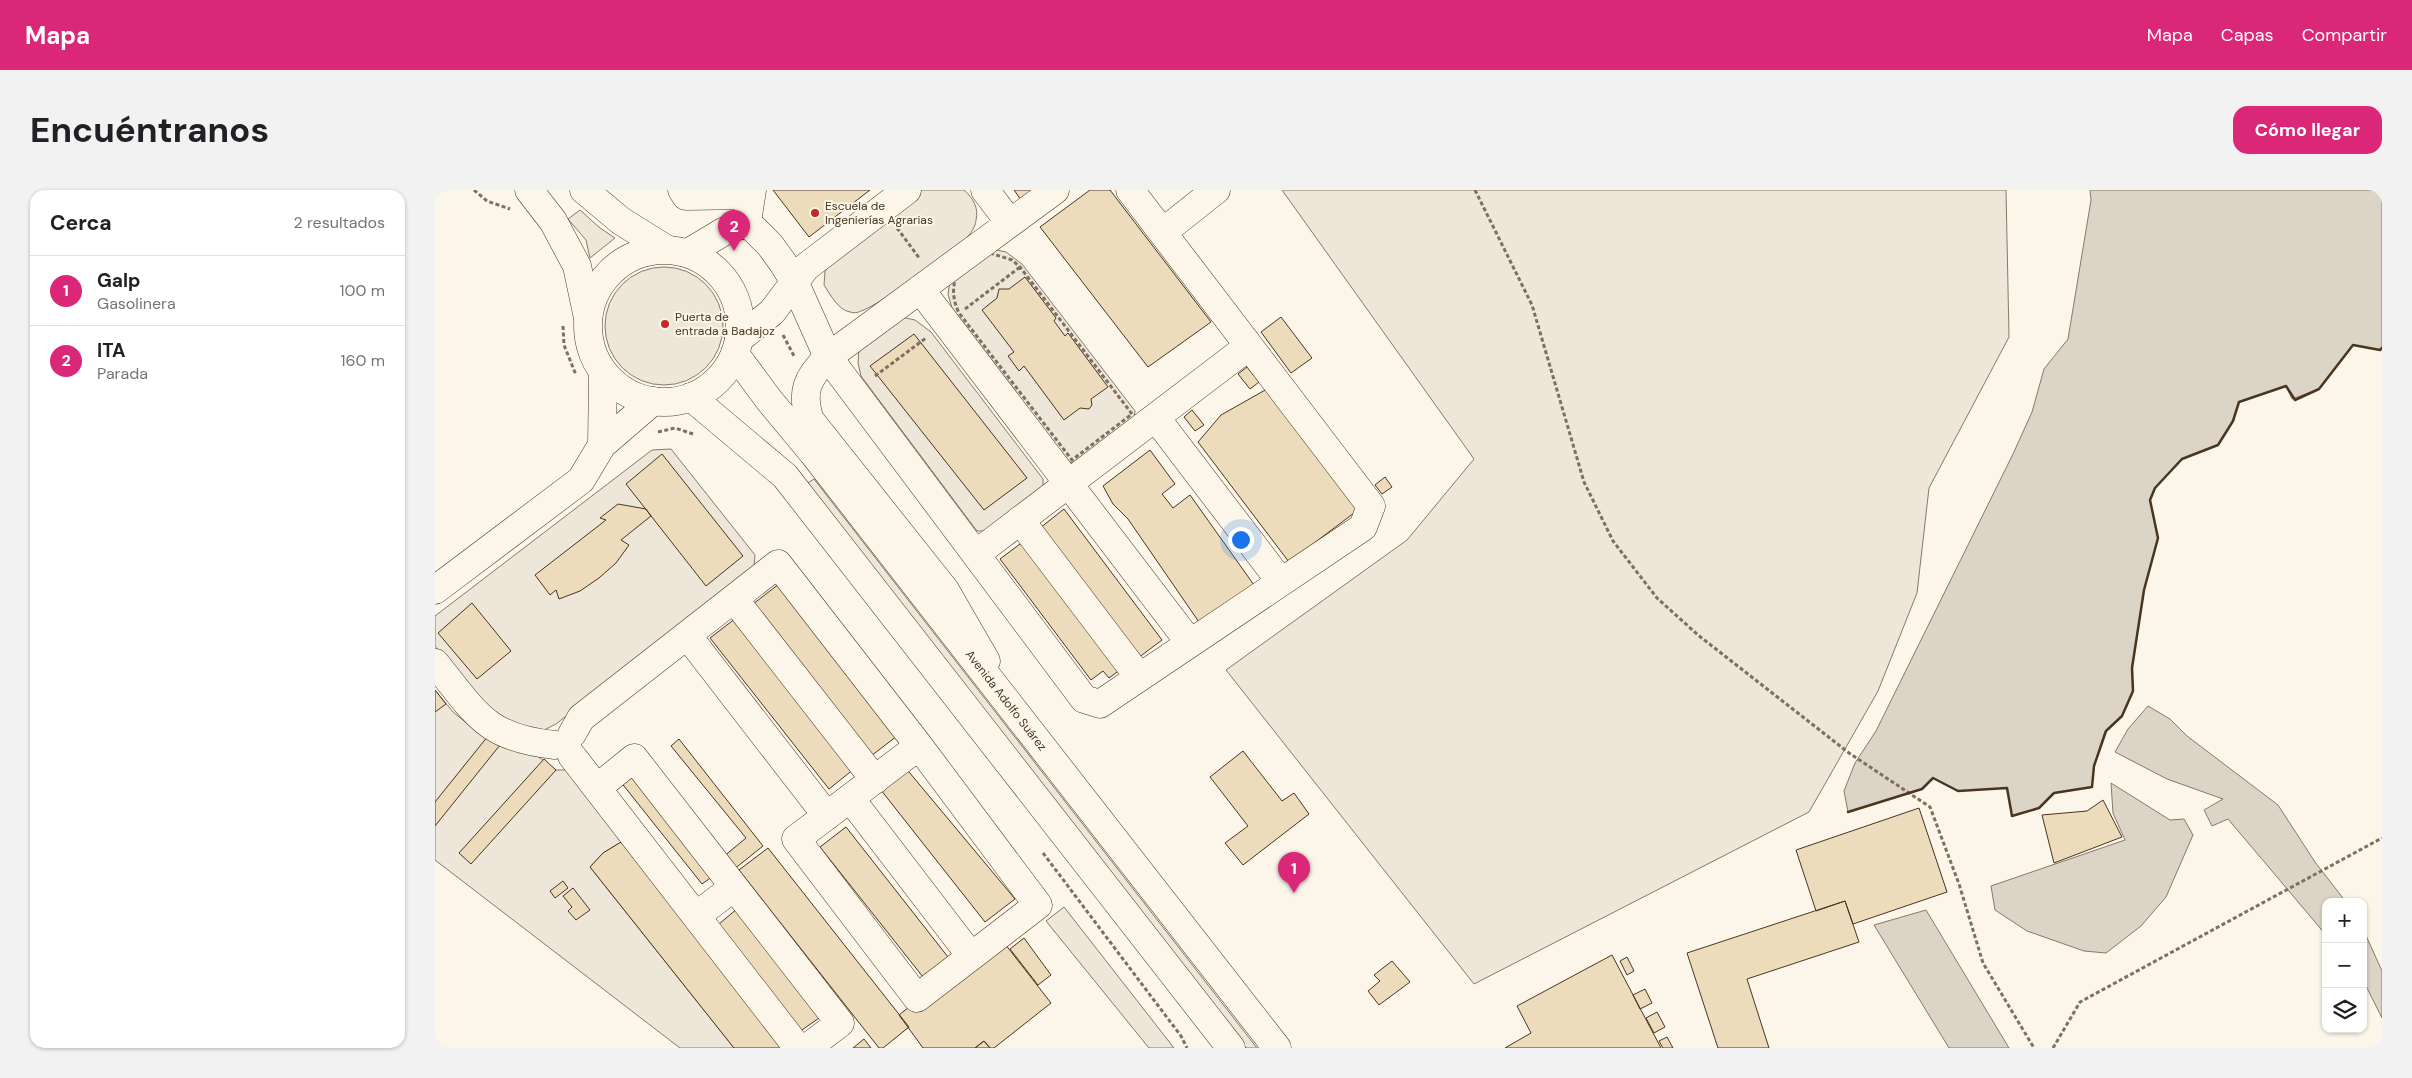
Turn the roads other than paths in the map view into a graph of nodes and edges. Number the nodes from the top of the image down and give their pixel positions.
1 (529, 190) edge
2 (584, 190) edge
3 (682, 190) edge
4 (907, 190) edge
5 (985, 190) edge
6 (1055, 190) edge
7 (1130, 190) edge
8 (1216, 190) edge
9 (751, 193) edge
10 (747, 222) junction
11 (1010, 223) junction
12 (1163, 232) junction
13 (677, 251) junction
14 (794, 281) junction
15 (927, 284) junction
16 (588, 318) junction
17 (737, 346) junction
18 (1249, 346) junction
19 (828, 357) junction
20 (603, 373) junction
21 (691, 397) junction
22 (653, 401) junction
23 (1144, 416) junction
24 (602, 445) junction
25 (1068, 484) junction
26 (1020, 520) junction
27 (976, 554) junction
28 (1281, 582) junction
29 (435, 590) edge
30 (734, 599) junction
31 (687, 635) junction
32 (1190, 643) junction
33 (435, 663) edge
34 (1139, 677) junction
35 (1025, 726) junction
36 (566, 745) junction
37 (919, 746) junction
38 (875, 780) junction
39 (597, 788) junction
40 (850, 798) junction
41 (827, 816) junction
42 (734, 887) junction
43 (696, 916) junction
44 (971, 956) junction
45 (798, 1048) edge
46 (807, 1048) edge
47 (1231, 1048) edge
48 (1277, 1048) edge

1 - 16 main road
2 - 13 main road
3 - 9 main road
4 - 14 main road
5 - 11 main road
6 - 11 main road
7 - 12 main road
8 - 12 main road
9 - 10 main road
10 - 13 main road
10 - 14 main road
11 - 15 main road
12 - 18 main road
13 - 16 main road
13 - 17 main road
14 - 17 main road
14 - 19 main road
15 - 19 main road
15 - 25 main road
16 - 20 main road
17 - 21 main road
17 - 35 main road, Avenida Adolfo Suárez
18 - 23 main road
18 - 28 main road
19 - 27 main road
19 - 35 main road
20 - 22 main road
20 - 24 main road
21 - 22 main road
21 - 47 main road
22 - 24 main road
23 - 25 main road
23 - 28 main road
24 - 29 main road
25 - 26 main road
25 - 32 main road
26 - 27 main road
26 - 34 main road
27 - 34 main road
28 - 32 main road
30 - 31 main road
30 - 37 main road
30 - 38 main road
31 - 36 main road
31 - 41 main road
32 - 34 main road
33 - 36 main road
35 - 48 main road, Avenida Adolfo Suárez
36 - 39 main road
37 - 38 main road
37 - 44 main road
38 - 40 main road
39 - 42 main road
39 - 43 main road
40 - 41 main road
40 - 44 main road
41 - 44 main road
42 - 43 main road
42 - 46 main road
43 - 45 main road

